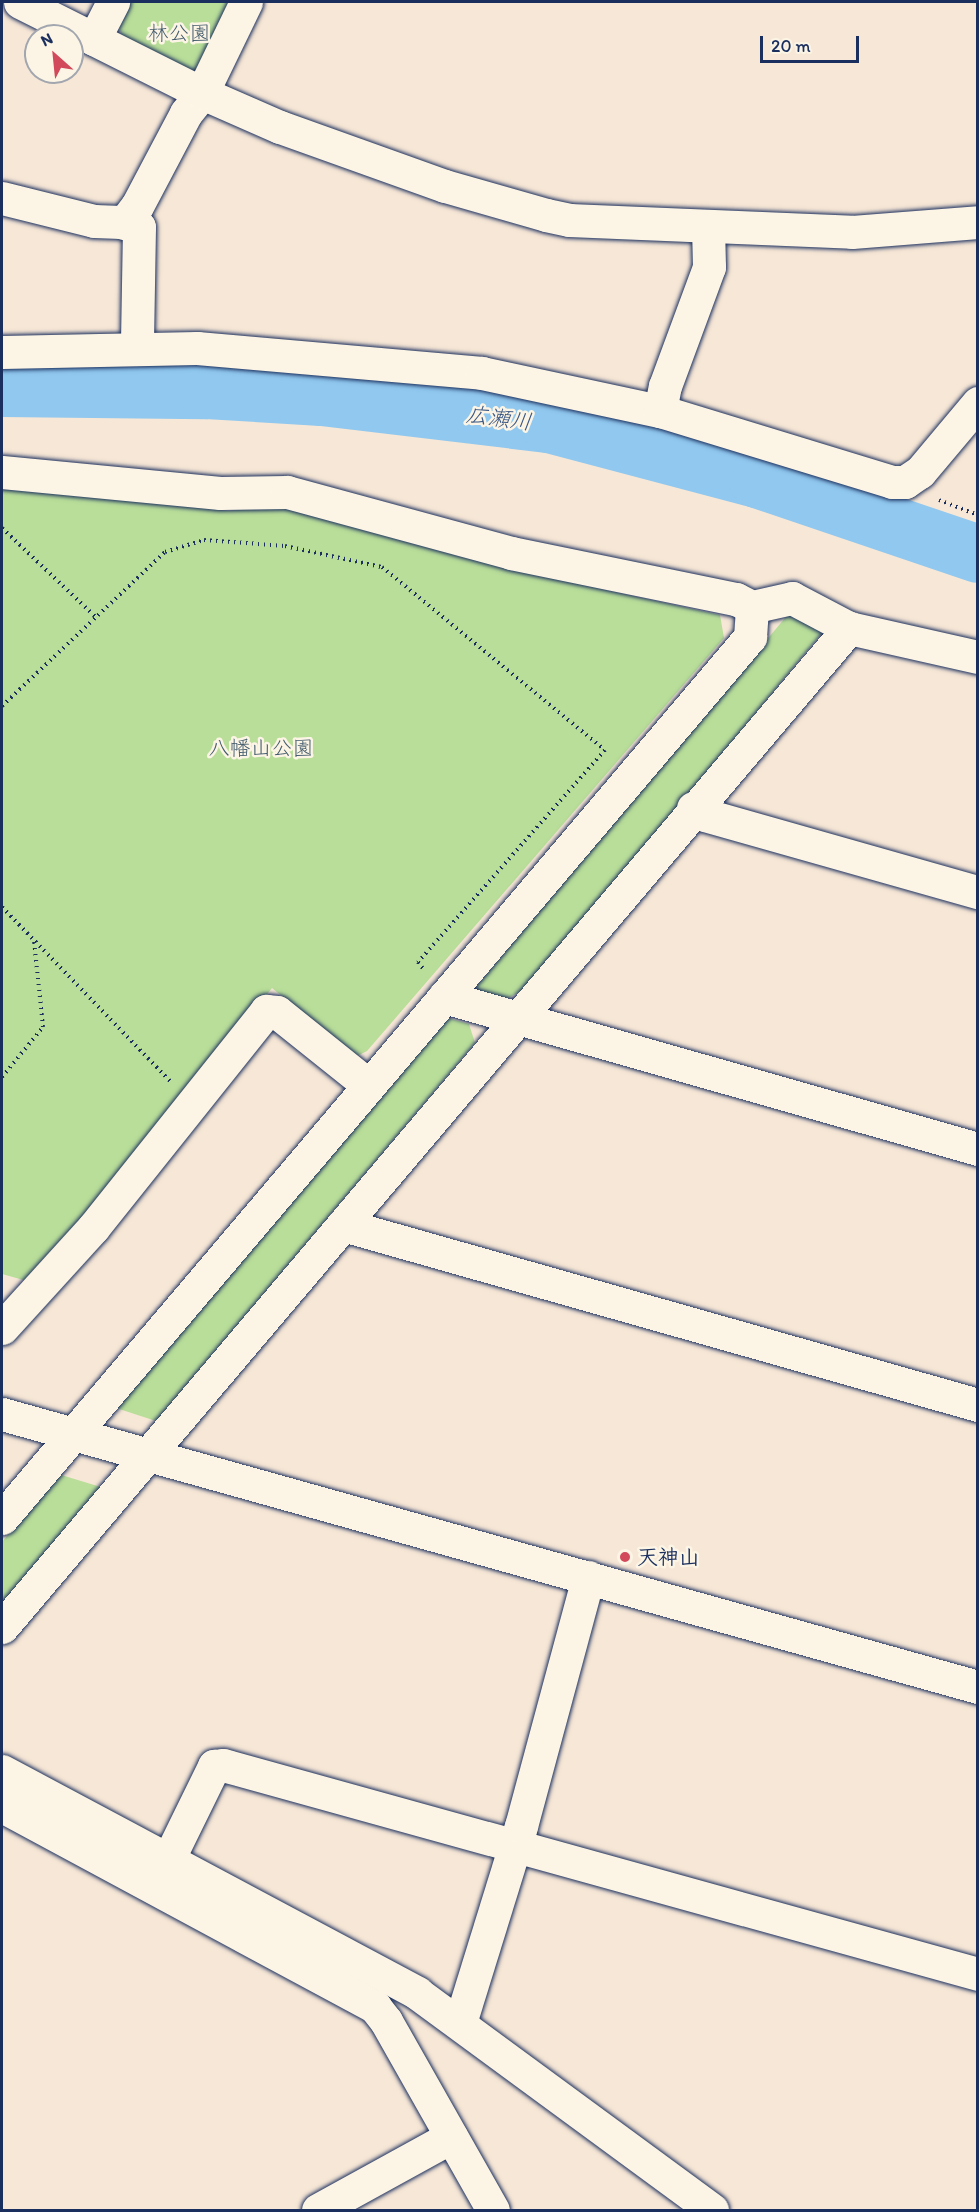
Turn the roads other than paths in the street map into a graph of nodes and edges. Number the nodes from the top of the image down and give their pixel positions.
1 (20, 2) edge
2 (112, 2) edge
3 (246, 2) edge
4 (94, 39) junction
5 (202, 93) junction
6 (2, 198) edge
7 (978, 222) edge
8 (124, 223) junction
9 (708, 226) junction
10 (137, 346) junction
11 (2, 352) edge
12 (978, 403) edge
13 (660, 411) junction
14 (2, 471) edge
15 (752, 607) junction
16 (849, 628) junction
17 (978, 657) edge
18 (693, 808) junction
19 (978, 892) edge
20 (444, 997) junction
21 (517, 1018) junction
22 (367, 1084) junction
23 (978, 1149) edge
24 (342, 1225) junction
25 (2, 1328) edge
26 (978, 1405) edge
27 (2, 1414) edge
28 (74, 1433) junction
29 (148, 1454) junction
30 (2, 1518) edge
31 (588, 1577) junction
32 (2, 1627) edge
33 (978, 1687) edge
34 (2, 1771) edge
35 (2, 1806) edge
36 (515, 1845) junction
37 (168, 1860) junction
38 (978, 1974) edge
39 (389, 1977) junction
40 (375, 2007) junction
41 (460, 2024) junction
42 (451, 2137) junction
43 (318, 2211) edge
44 (493, 2211) edge
45 (712, 2211) edge

1 - 4 street
2 - 4 street
3 - 5 street
4 - 5 street
5 - 8 street
5 - 9 street
6 - 8 street
7 - 9 street
8 - 10 street
9 - 13 street
10 - 11 street
10 - 13 street
12 - 13 street
14 - 15 street
15 - 16 street
15 - 20 street
16 - 17 street
16 - 18 street
18 - 19 street
18 - 21 street
20 - 21 street
20 - 22 street
21 - 23 street
21 - 24 street
22 - 25 street
22 - 28 street
24 - 26 street
24 - 29 street
27 - 28 street
28 - 29 street
28 - 30 street
29 - 31 street
29 - 32 street
31 - 33 street
31 - 36 street
34 - 37 street
35 - 40 street
36 - 37 street
36 - 38 street
36 - 41 street
37 - 39 street
39 - 40 street
39 - 41 street
40 - 42 street
41 - 45 street
42 - 43 street
42 - 44 street

